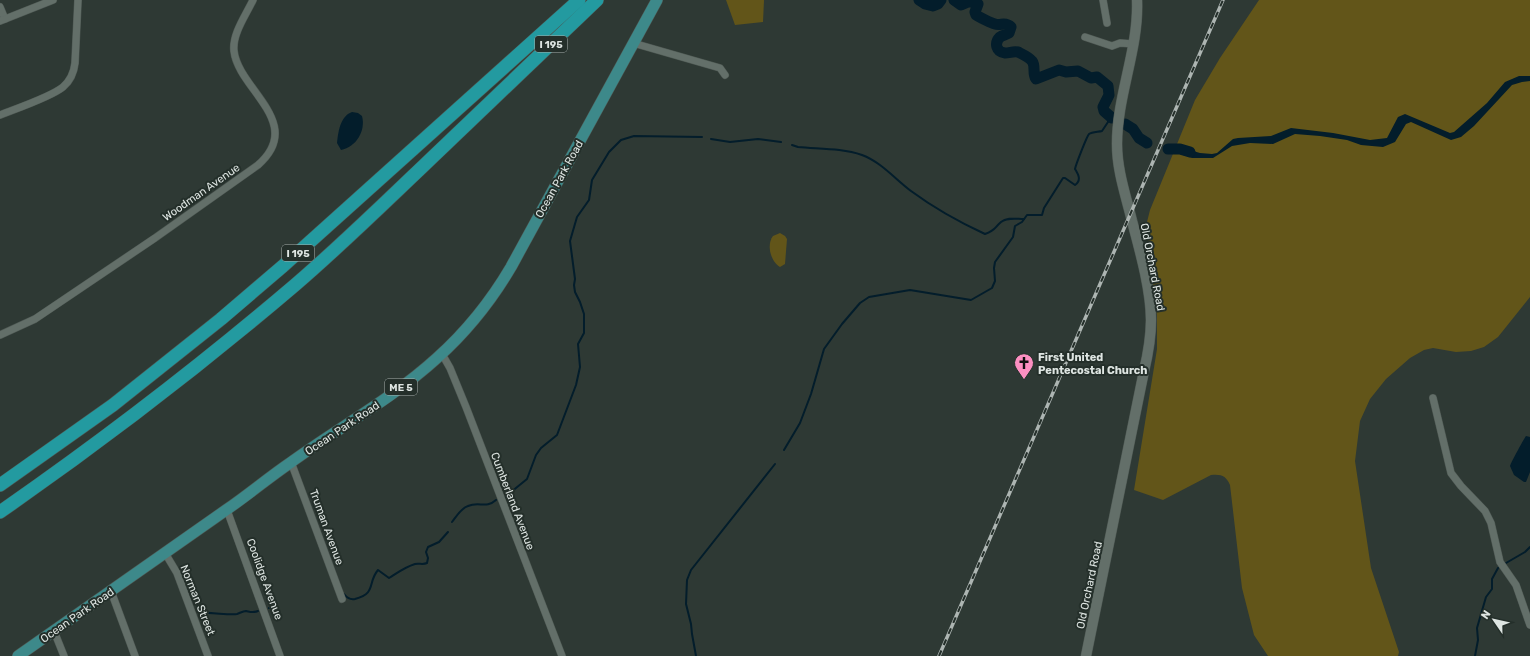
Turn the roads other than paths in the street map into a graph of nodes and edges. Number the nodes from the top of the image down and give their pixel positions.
1 (53, 0) edge
2 (78, 0) edge
3 (254, 0) edge
4 (579, 0) edge
5 (597, 0) edge
6 (657, 0) edge
7 (1103, 0) edge
8 (1137, 0) edge
9 (0, 6) edge
10 (2, 20) edge
11 (1107, 23) dead end
12 (1085, 37) dead end
13 (633, 43) junction
14 (1134, 44) junction
15 (725, 75) dead end
16 (0, 115) edge
17 (0, 335) edge
18 (442, 354) junction
19 (1433, 398) dead end
20 (291, 462) junction
21 (0, 485) edge
22 (227, 510) junction
23 (0, 512) edge
24 (165, 553) junction
25 (110, 591) junction
26 (342, 599) dead end
27 (1530, 625) edge
28 (54, 631) junction
29 (18, 656) edge
30 (64, 656) edge
31 (135, 656) edge
32 (208, 656) edge
33 (280, 656) edge
34 (562, 656) edge
35 (1086, 656) edge

1 - 10 street
2 - 16 street
3 - 17 street, Woodman Avenue
4 - 21 highway, I 195
5 - 23 highway, I 195
6 - 13 main road, Ocean Park Road / ME 5
7 - 11 street
8 - 14 street, Old Orchard Road
9 - 10 street
12 - 14 street
13 - 15 street
13 - 18 main road, Ocean Park Road / ME 5
14 - 35 street, Old Orchard Road
18 - 20 main road, Ocean Park Road / ME 5
18 - 34 street, Cumberland Avenue
19 - 27 street
20 - 22 main road, Ocean Park Road / ME 5
20 - 26 street, Truman Avenue
22 - 24 main road, Ocean Park Road / ME 5
22 - 33 street, Coolidge Avenue
24 - 25 main road, Ocean Park Road / ME 5
24 - 32 street, Norman Street
25 - 28 main road, Ocean Park Road / ME 5
25 - 31 street
28 - 29 main road, Ocean Park Road / ME 5
28 - 30 street

